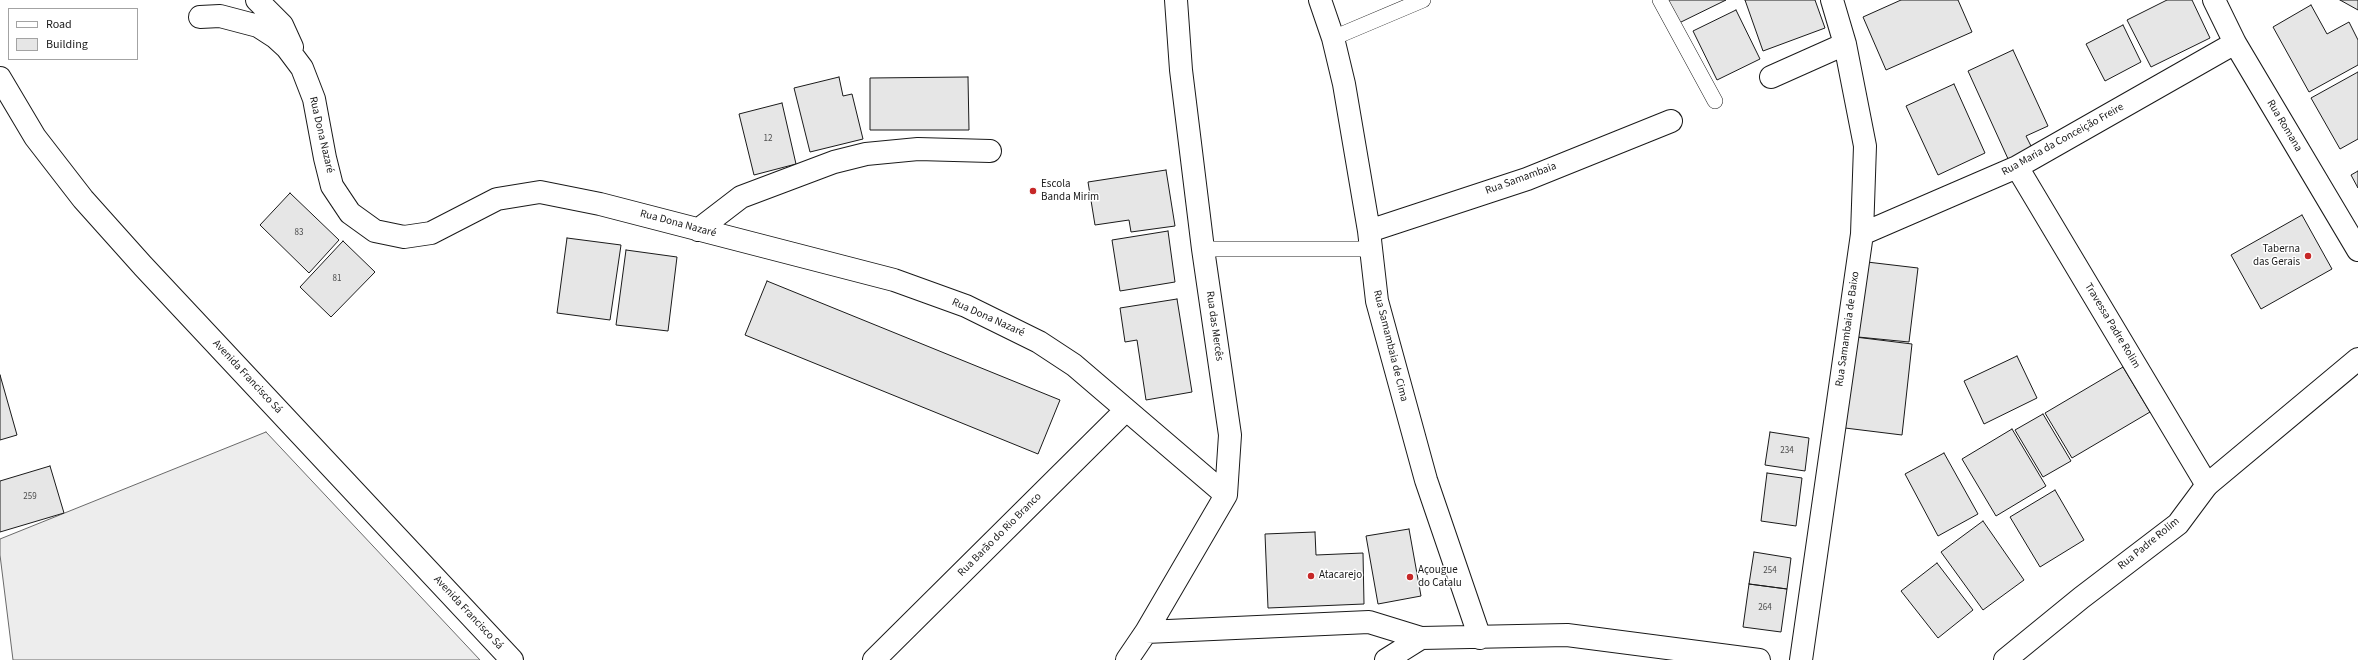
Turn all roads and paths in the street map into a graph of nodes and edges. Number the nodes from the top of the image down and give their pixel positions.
1 (257, 0) edge
2 (1176, 0) edge
3 (1320, 0) edge
4 (1423, 0) edge
5 (1660, 0) edge
6 (1832, 0) edge
7 (2214, 0) edge
8 (200, 17) dead end
9 (1332, 38) junction
10 (2235, 43) junction
11 (1846, 44) junction
12 (302, 68) junction
13 (1771, 77) dead end
14 (0, 78) edge
15 (1715, 101) dead end
16 (1671, 121) dead end
17 (990, 151) dead end
18 (2017, 167) junction
19 (698, 230) junction
20 (1862, 234) junction
21 (1370, 240) junction
22 (1203, 249) junction
23 (2358, 250) edge
24 (2358, 359) edge
25 (1126, 410) junction
26 (2207, 485) junction
27 (1226, 495) junction
28 (1146, 632) junction
29 (1421, 638) junction
30 (1480, 638) junction
31 (512, 660) edge
32 (874, 660) edge
33 (1126, 660) edge
34 (1386, 660) edge
35 (1418, 660) edge
36 (1759, 660) edge
37 (1800, 660) edge
38 (2005, 660) edge

1 - 12 street
2 - 22 street, Rua das Mercês
3 - 9 street, Rua Samambaia de Cima
4 - 9 lane
5 - 15 lane
6 - 11 street, Rua Samambaia de Baixo
7 - 10 street, Rua Romana
8 - 12 street, Rua Dona Nazaré
9 - 21 street, Rua Samambaia de Cima
10 - 18 street, Rua Maria da Conceição Freire
10 - 23 street, Rua Romana
11 - 13 street
11 - 20 street, Rua Samambaia de Baixo
12 - 19 street, Rua Dona Nazaré
14 - 31 street, Avenida Francisco Sá
16 - 21 street, Rua Samambaia
17 - 19 street
18 - 20 street, Rua Maria da Conceição Freire
18 - 26 street, Travessa Padre Rolim
19 - 25 street, Rua Dona Nazaré
20 - 37 street, Rua Samambaia de Baixo
21 - 22 lane
21 - 30 street, Rua Samambaia de Cima
22 - 27 street, Rua das Mercês
24 - 26 street, Rua Padre Rolim
25 - 27 street, Rua Dona Nazaré
25 - 32 street, Rua Barão do Rio Branco
26 - 38 street, Rua Padre Rolim
27 - 28 street, Rua das Mercês
28 - 29 street
28 - 33 street, Rua das Mercês
29 - 30 street
29 - 34 street
29 - 35 street
30 - 36 street

